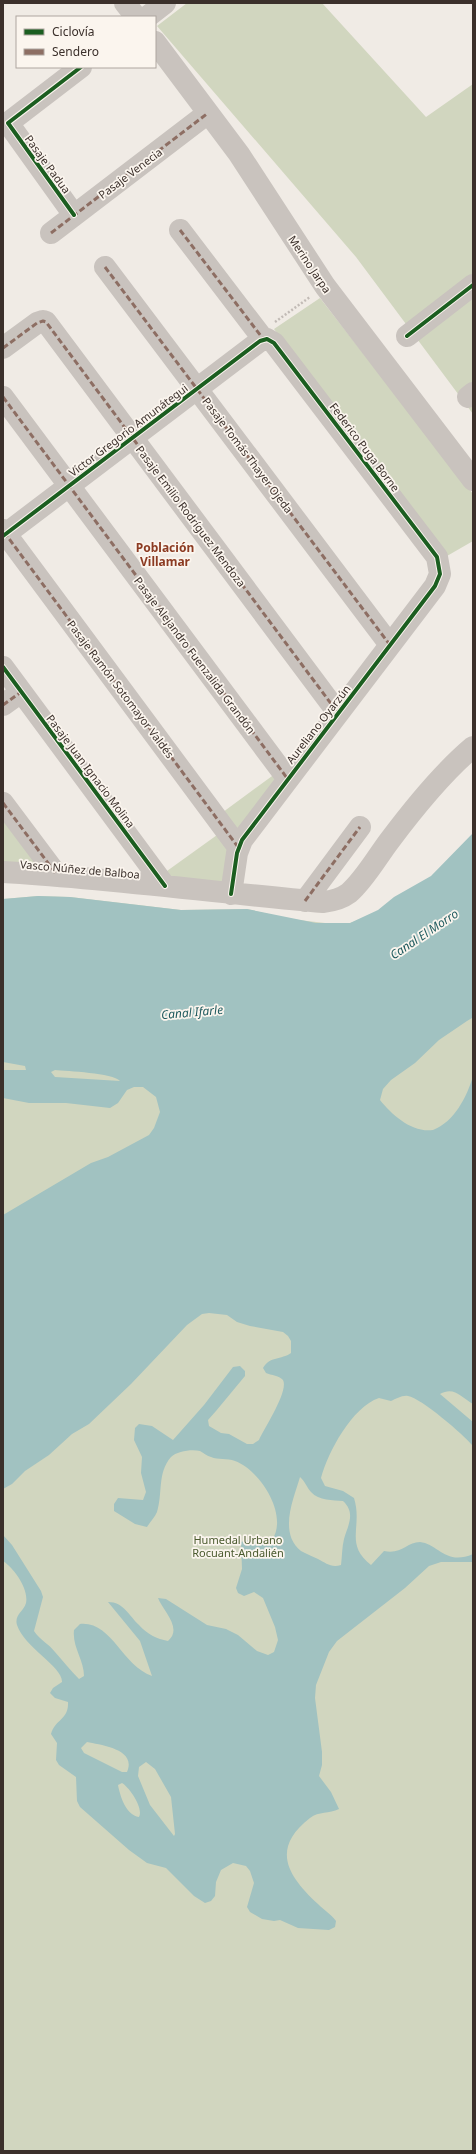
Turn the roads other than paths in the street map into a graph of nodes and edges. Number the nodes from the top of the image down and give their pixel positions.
1 (125, 3) edge
2 (165, 3) edge
3 (135, 16) edge
4 (148, 16) edge
5 (156, 43) edge
6 (80, 68) edge
7 (208, 113) junction
8 (74, 215) junction
9 (180, 230) dead end
10 (51, 233) dead end
11 (105, 267) dead end
12 (473, 285) edge
13 (407, 336) dead end
14 (261, 337) junction
15 (3, 348) edge
16 (198, 388) junction
17 (3, 397) edge
18 (132, 438) junction
19 (473, 480) edge
20 (69, 485) junction
21 (4, 533) edge
22 (440, 574) joint
23 (390, 645) junction
24 (3, 667) edge
25 (22, 692) junction
26 (3, 705) edge
27 (338, 713) junction
28 (473, 747) edge
29 (287, 778) junction
30 (3, 803) edge
31 (360, 827) dead end
32 (238, 847) junction
33 (3, 872) edge
34 (58, 875) junction
35 (165, 886) junction
36 (232, 894) junction
37 (314, 902) junction

1 - 3 street
2 - 4 street
5 - 7 street, Merino Jarpa
6 - 8 street, Pasaje Padua
7 - 8 street, Pasaje Venecia
7 - 19 street, Merino Jarpa
8 - 10 street, Pasaje Venecia
9 - 14 street, Federico Puga Borne
11 - 16 street, Pasaje Tomás Thayer Ojeda
12 - 13 street
14 - 16 street, Víctor Gregorio Amunátegui
14 - 22 street, Federico Puga Borne
15 - 18 street, Pasaje Emilio Rodríguez Mendoza
16 - 18 street, Víctor Gregorio Amunátegui
16 - 23 street, Pasaje Tomás Thayer Ojeda
17 - 20 street, Pasaje Alejandro Fuenzalida Grandón
18 - 20 street, Víctor Gregorio Amunátegui
18 - 27 street, Pasaje Emilio Rodríguez Mendoza
20 - 21 street, Víctor Gregorio Amunátegui
20 - 29 street, Pasaje Alejandro Fuenzalida Grandón
21 - 32 street, Pasaje Ramón Sotomayor Valdés
22 - 23 street, Aureliano Oyarzún
23 - 27 street, Aureliano Oyarzún
24 - 25 street, Pasaje Juan Ignacio Molina
25 - 26 street
25 - 35 street, Pasaje Juan Ignacio Molina
27 - 29 street, Aureliano Oyarzún
28 - 37 street
29 - 32 street, Aureliano Oyarzún
30 - 34 street
31 - 37 street
32 - 36 street, Aureliano Oyarzún
33 - 34 street, Vasco Núñez de Balboa
34 - 35 street, Vasco Núñez de Balboa
35 - 36 street, Vasco Núñez de Balboa
36 - 37 street, Vasco Núñez de Balboa

